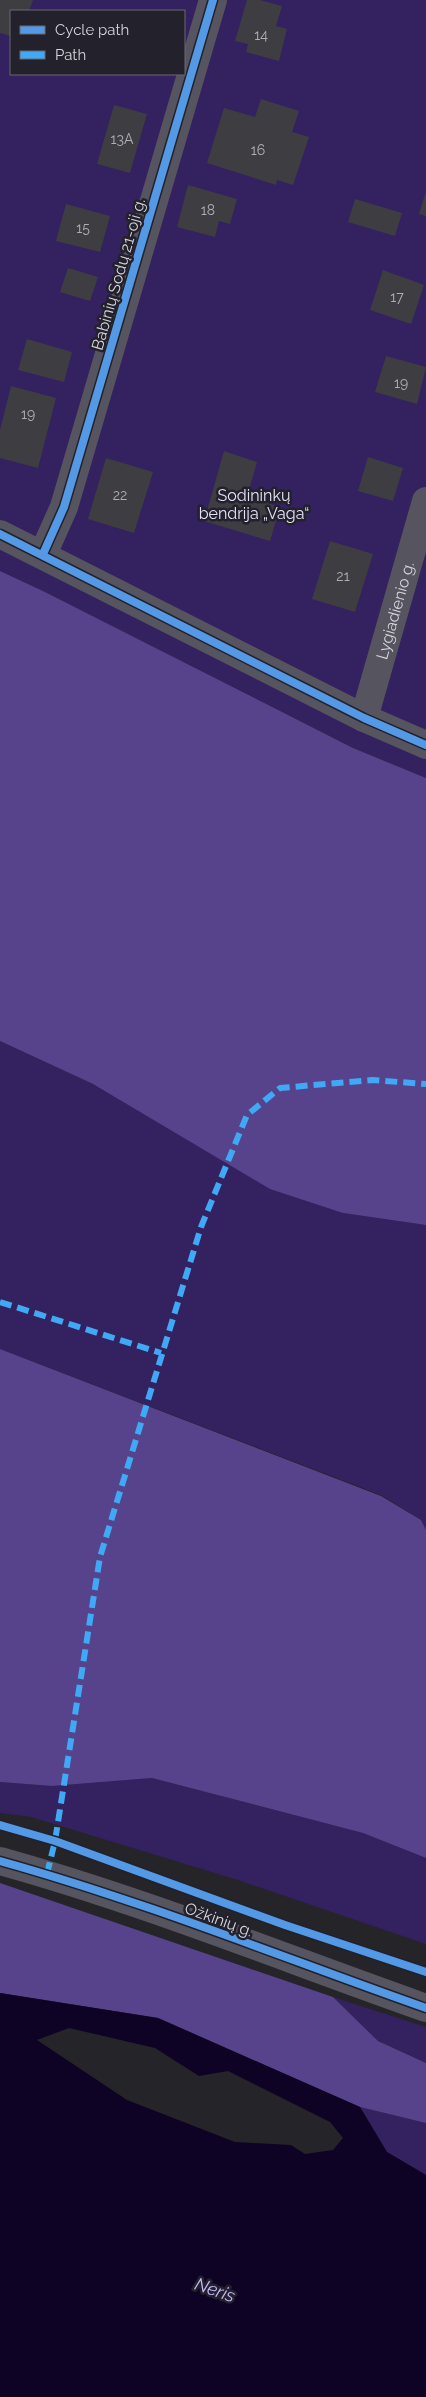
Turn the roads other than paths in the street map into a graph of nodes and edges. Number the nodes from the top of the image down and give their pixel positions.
1 (213, 0) edge
2 (426, 501) edge
3 (0, 534) edge
4 (43, 554) junction
5 (364, 718) junction
6 (426, 745) edge
7 (0, 1861) edge
8 (426, 2008) edge

1 - 4 street, Babinių Sodų 21-oji g.
2 - 5 street, Lygiadienio g.
3 - 4 street
4 - 5 street
5 - 6 street
7 - 8 street, Ožkinių g.

